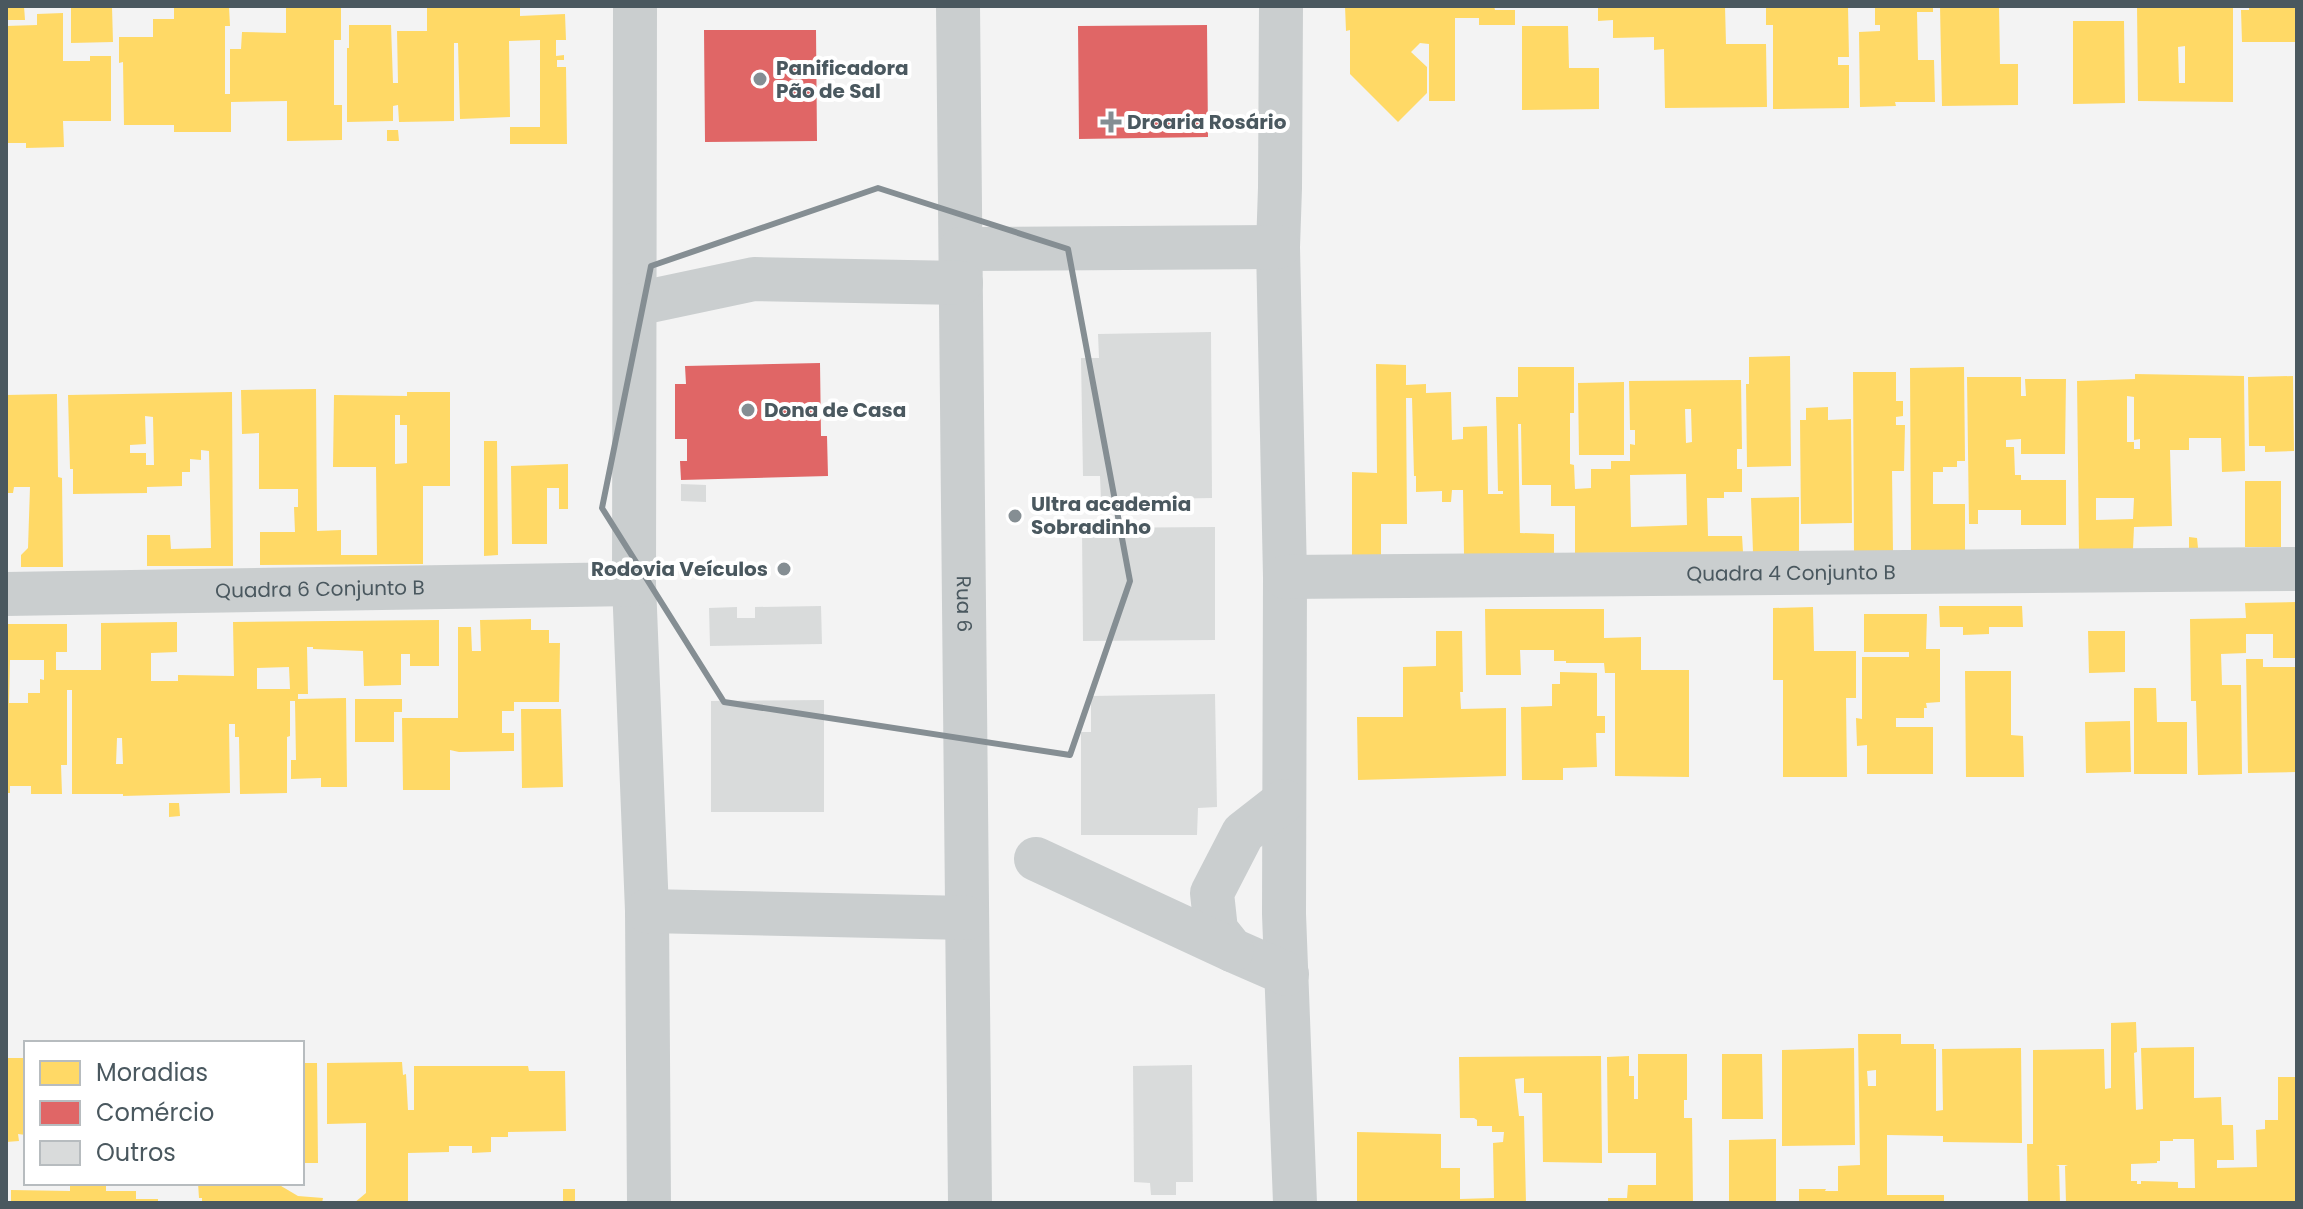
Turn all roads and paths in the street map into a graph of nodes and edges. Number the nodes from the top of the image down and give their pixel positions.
1 (635, 6) edge
2 (958, 6) edge
3 (1281, 6) edge
4 (1278, 247) junction
5 (961, 266) junction
6 (636, 304) junction
7 (2297, 569) edge
8 (1285, 577) junction
9 (634, 584) junction
10 (6, 594) edge
11 (1284, 801) junction
12 (1036, 859) dead end
13 (647, 911) junction
14 (967, 918) junction
15 (1232, 950) junction
16 (1287, 974) junction
17 (649, 1203) edge
18 (970, 1203) edge
19 (1295, 1203) edge

1 - 6 street
2 - 5 street, Rua 6
3 - 4 street
4 - 5 street
4 - 8 street
5 - 6 street
5 - 14 street, Rua 6
6 - 9 street
7 - 8 street, Quadra 4 Conjunto B
8 - 11 street
9 - 10 street, Quadra 6 Conjunto B
9 - 13 street
11 - 15 street
11 - 16 street
12 - 15 street
13 - 14 street
13 - 17 street
14 - 18 street, Rua 6
15 - 16 street
16 - 19 street

